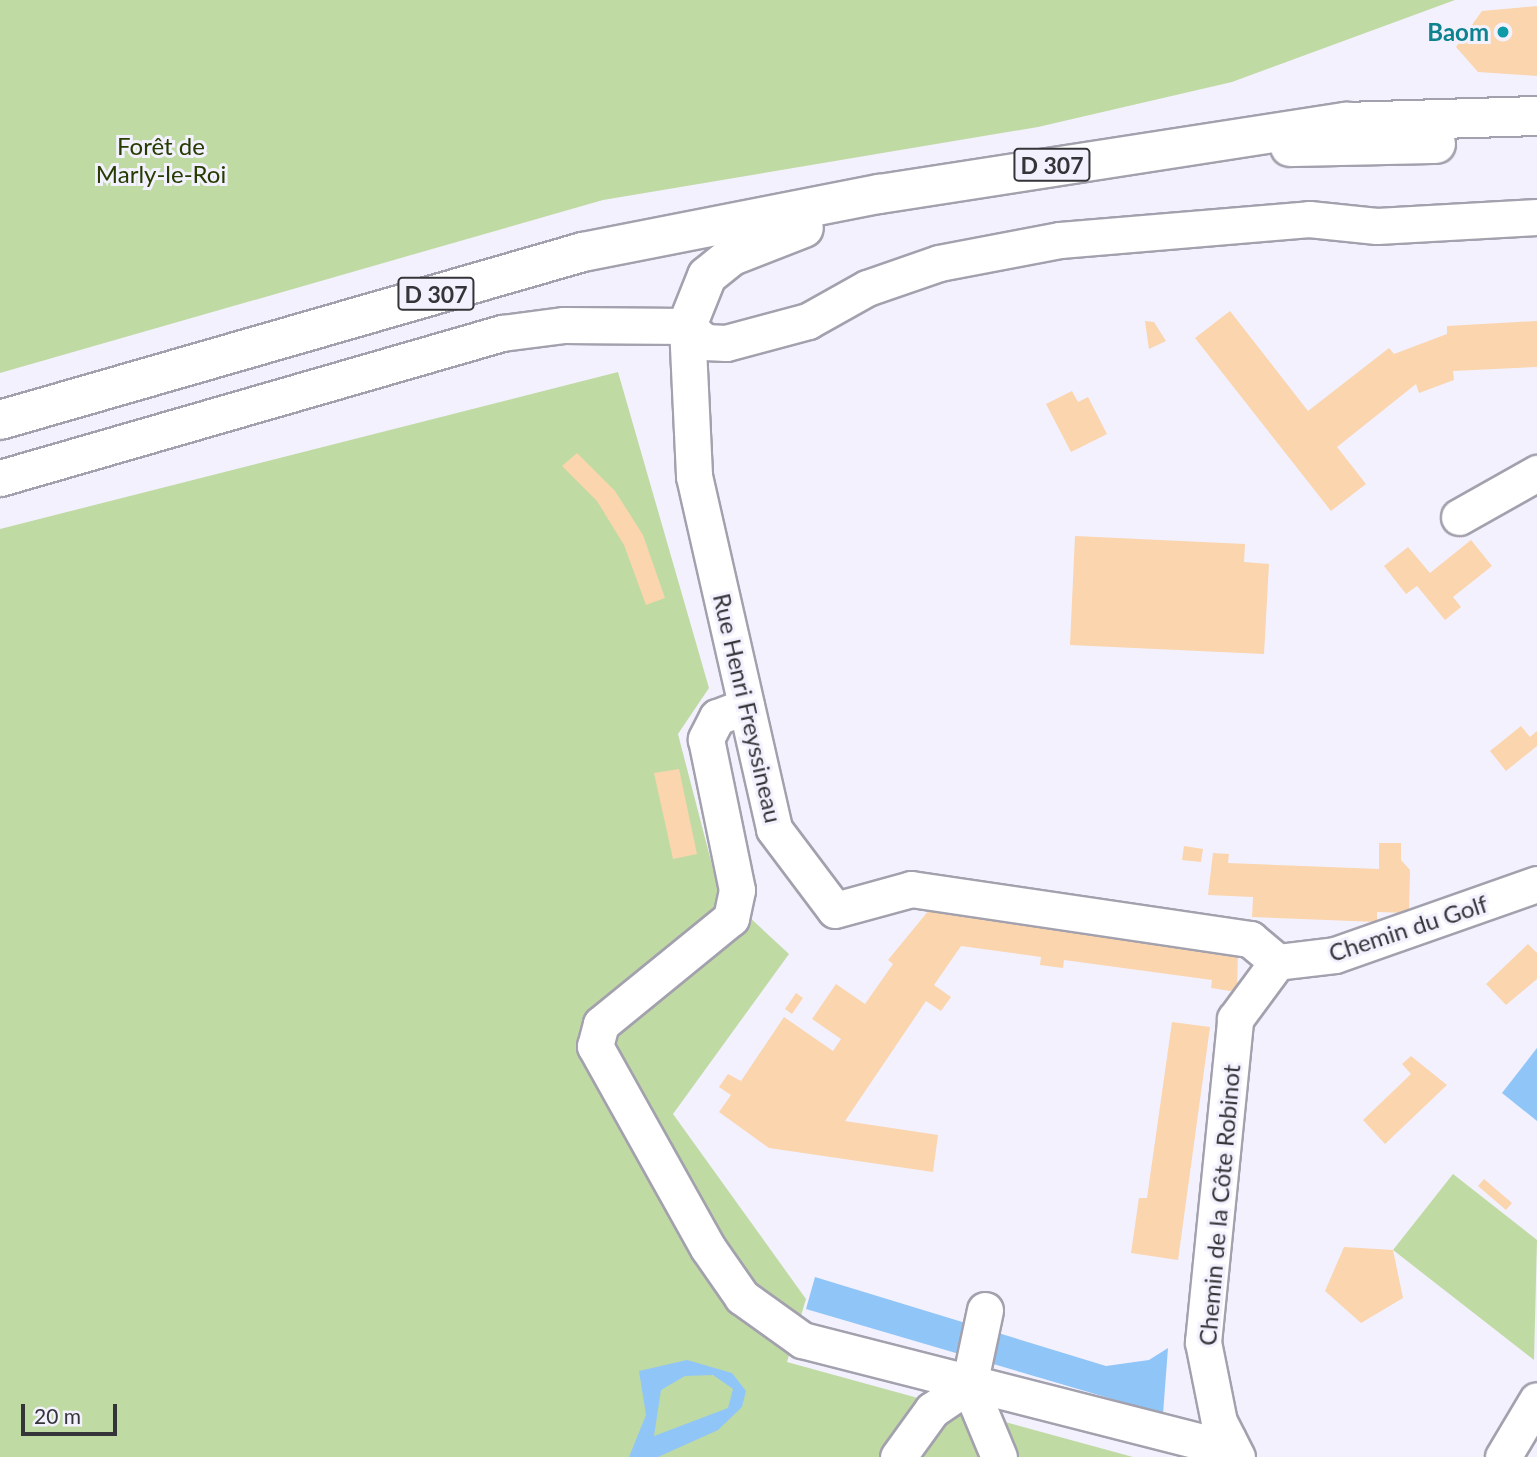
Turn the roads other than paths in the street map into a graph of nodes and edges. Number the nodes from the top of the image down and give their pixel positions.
1 (1537, 116) edge
2 (1537, 137) edge
3 (1225, 144) junction
4 (879, 194) junction
5 (1537, 217) edge
6 (687, 326) junction
7 (0, 420) edge
8 (1537, 473) edge
9 (0, 478) edge
10 (1459, 517) dead end
11 (746, 706) junction
12 (1537, 884) edge
13 (1277, 962) junction
14 (982, 1316) dead end
15 (969, 1377) junction
16 (1537, 1400) edge
17 (1232, 1448) edge
18 (898, 1457) edge
19 (999, 1457) edge
20 (1503, 1457) edge

1 - 3 main road, D 307
2 - 3 main road, D 307
3 - 4 main road, D 307
4 - 6 main road
4 - 7 main road, D 307
5 - 6 street
6 - 9 street
6 - 11 street, Rue Henri Freyssineau
8 - 10 street
11 - 13 street, Rue Henri Freyssineau
11 - 15 street
12 - 13 street, Chemin du Golf
13 - 17 street, Chemin de la Côte Robinot
14 - 15 street
15 - 17 street
15 - 18 street
15 - 19 street
16 - 20 street

